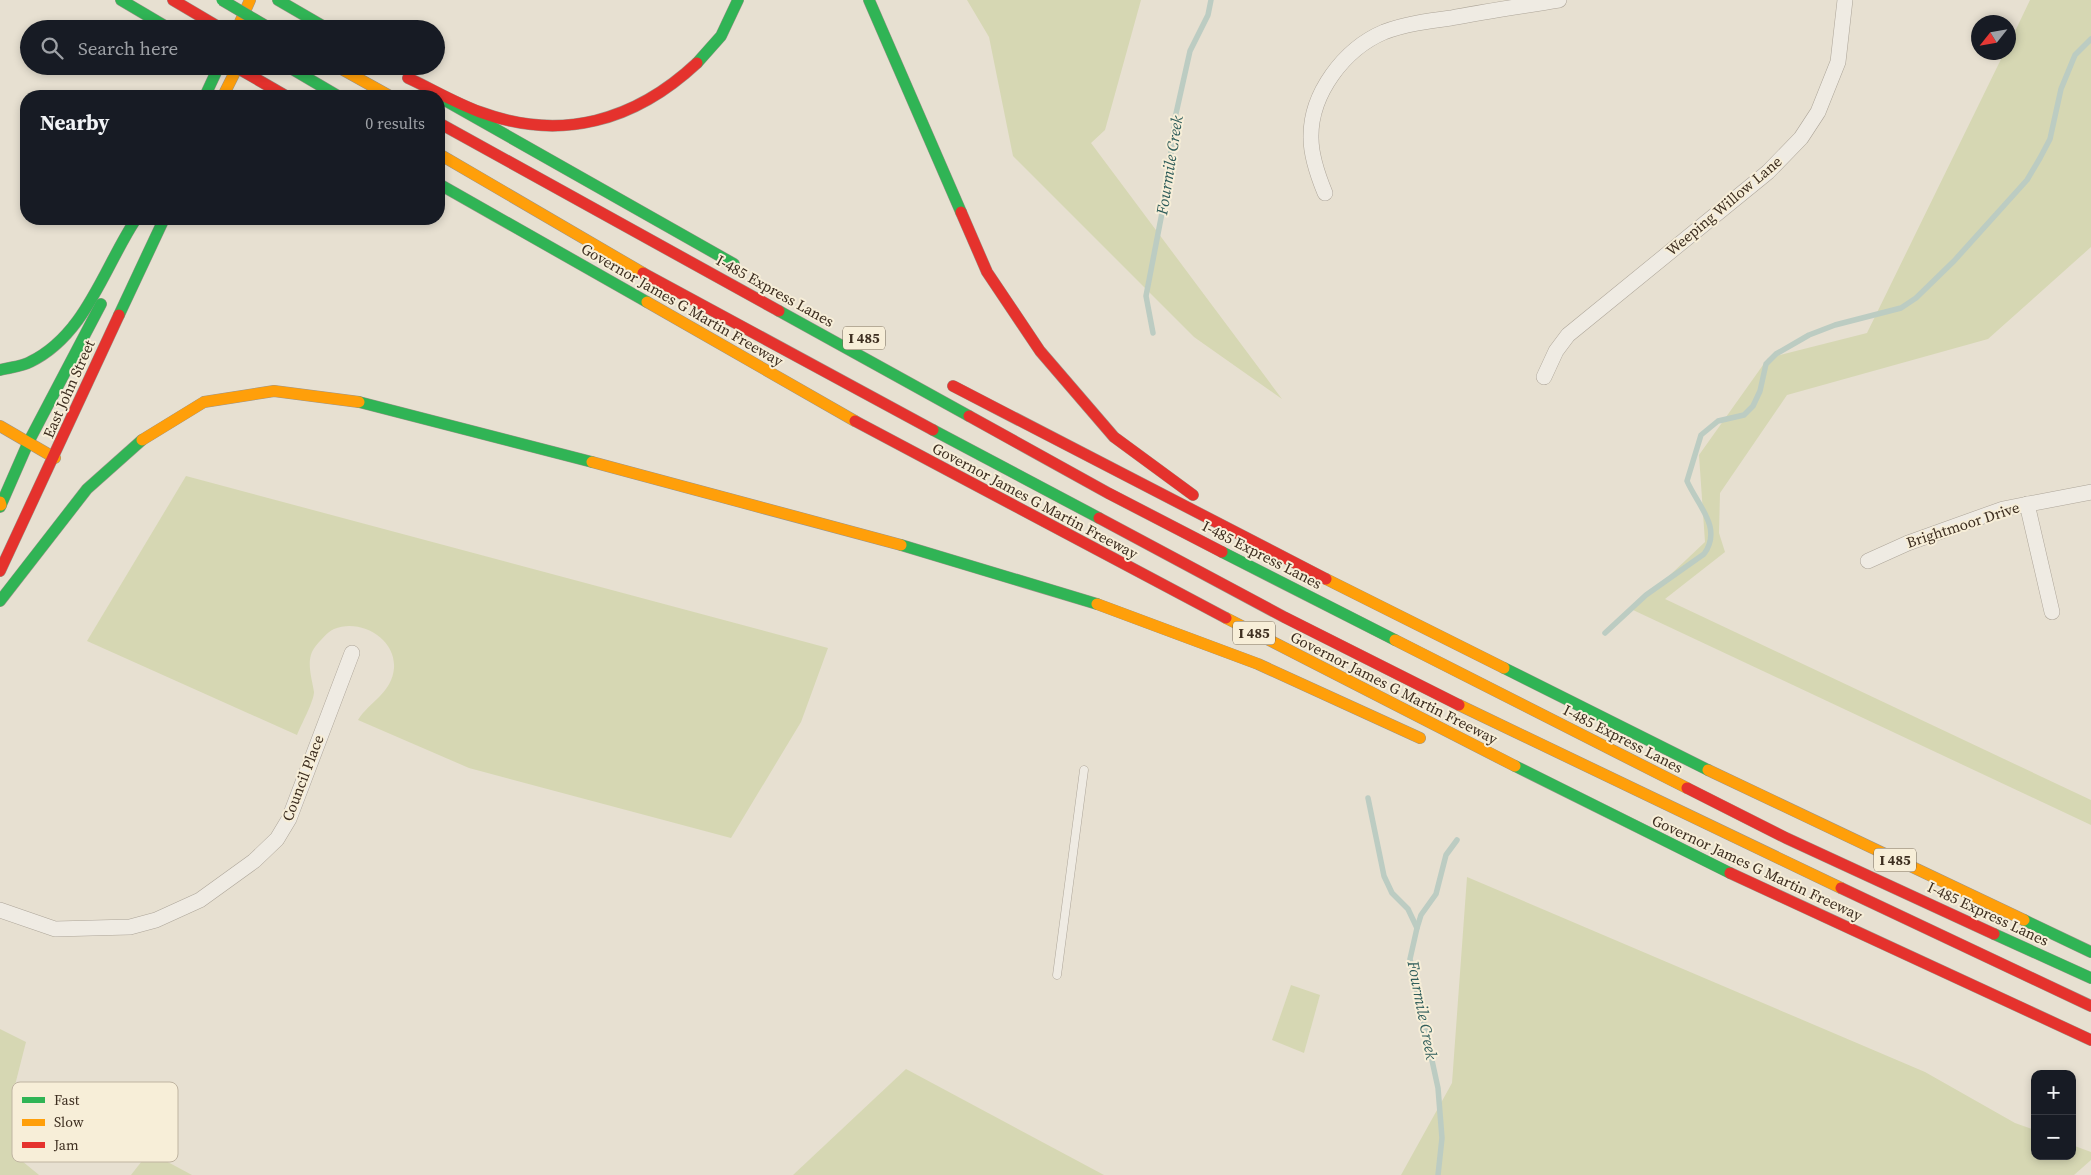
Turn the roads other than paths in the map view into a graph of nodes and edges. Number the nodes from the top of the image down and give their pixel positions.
1 (121, 0) edge
2 (173, 0) edge
3 (222, 0) edge
4 (250, 0) edge
5 (278, 0) edge
6 (738, 0) edge
7 (869, 0) edge
8 (1559, 0) edge
9 (1845, 0) edge
10 (266, 7) edge
11 (154, 20) edge
12 (207, 20) edge
13 (241, 20) edge
14 (256, 20) edge
15 (260, 20) edge
16 (312, 20) edge
17 (215, 75) edge
18 (232, 75) edge
19 (251, 75) edge
20 (302, 75) edge
21 (352, 75) edge
22 (403, 75) edge
23 (408, 78) junction
24 (208, 90) edge
25 (226, 90) edge
26 (276, 90) edge
27 (328, 90) edge
28 (379, 90) edge
29 (427, 90) edge
30 (434, 90) edge
31 (445, 95) edge
32 (445, 101) edge
33 (445, 126) edge
34 (445, 157) edge
35 (445, 187) edge
36 (1325, 193) dead end
37 (133, 225) edge
38 (142, 225) edge
39 (161, 225) edge
40 (742, 269) dead end
41 (0, 370) edge
42 (1544, 377) dead end
43 (941, 380) dead end
44 (0, 426) edge
45 (28, 443) junction
46 (55, 458) junction
47 (2091, 492) edge
48 (2027, 504) junction
49 (0, 505) edge
50 (1868, 561) dead end
51 (1296, 564) junction
52 (0, 571) edge
53 (0, 602) edge
54 (2052, 612) dead end
55 (352, 652) dead end
56 (1433, 744) dead end
57 (1478, 759) dead end
58 (1514, 766) junction
59 (1084, 770) dead end
60 (0, 910) edge
61 (2091, 952) edge
62 (1057, 975) dead end
63 (2091, 978) edge
64 (2091, 1006) edge
65 (2091, 1040) edge

1 - 11 main road
2 - 12 main road
3 - 14 main road, bridge
4 - 13 main road
5 - 16 main road
6 - 31 main road
7 - 51 main road
8 - 36 street
9 - 42 street, Weeping Willow Lane
10 - 15 main road
17 - 24 main road
18 - 25 main road
19 - 26 main road, bridge
20 - 27 main road
21 - 28 main road
22 - 23 main road
23 - 29 main road
23 - 30 main road
32 - 40 main road
33 - 63 main road, I-485 Express Lanes / I 485
34 - 64 main road, I 485
35 - 58 main road, Governor James G Martin Freeway / I 485
37 - 41 main road
38 - 45 main road, East John Street
39 - 46 main road, East John Street
43 - 51 main road, I 485
44 - 45 main road
45 - 46 main road
45 - 49 main road, East John Street
46 - 52 main road, East John Street
47 - 48 street, Brightmoor Drive
48 - 50 street, Brightmoor Drive
48 - 54 street
51 - 61 main road, I 485
53 - 56 main road
55 - 60 street, Council Place
57 - 58 main road
58 - 65 main road, Governor James G Martin Freeway / I 485
59 - 62 lane

